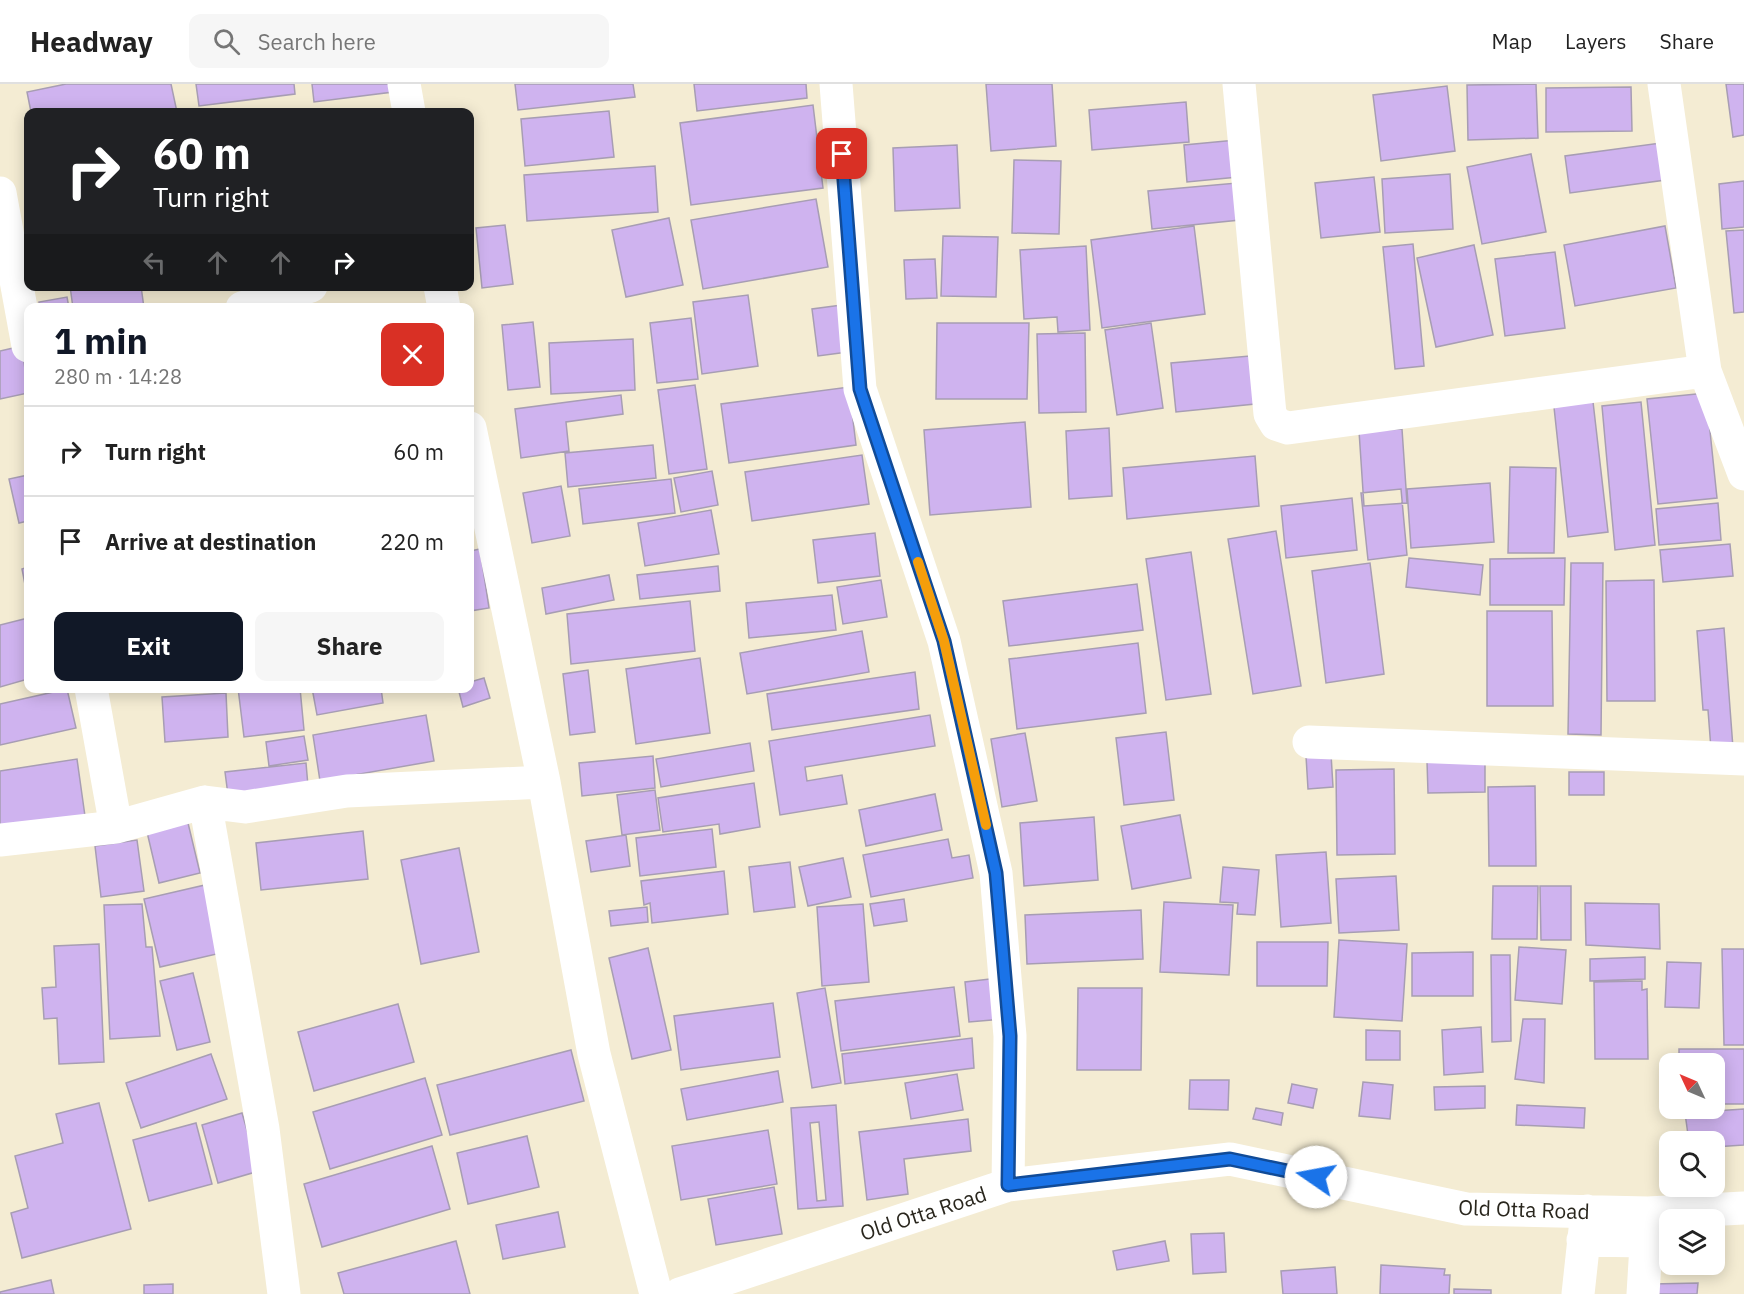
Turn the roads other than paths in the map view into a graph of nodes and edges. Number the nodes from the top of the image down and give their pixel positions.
1 (404, 84) edge
2 (836, 84) edge
3 (1239, 84) edge
4 (1664, 84) edge
5 (408, 108) edge
6 (0, 193) edge
7 (295, 291) edge
8 (258, 303) edge
9 (24, 324) edge
10 (1705, 370) junction
11 (474, 447) edge
12 (1744, 474) edge
13 (92, 693) edge
14 (1309, 742) dead end
15 (1744, 759) edge
16 (544, 782) junction
17 (205, 802) junction
18 (116, 827) junction
19 (0, 840) edge
20 (1008, 1185) junction
21 (1744, 1208) edge
22 (1585, 1226) junction
23 (1647, 1227) junction
24 (284, 1294) edge
25 (656, 1294) edge
26 (680, 1294) edge
27 (1578, 1294) edge
28 (1643, 1294) edge

1 - 5 street
2 - 20 street
3 - 10 street
4 - 10 street
6 - 9 street
7 - 8 street
10 - 12 street
11 - 16 street
13 - 18 street
14 - 15 street
16 - 17 street
16 - 25 street
17 - 18 street
17 - 24 street
18 - 19 street
20 - 22 street, Old Otta Road
20 - 26 street, Old Otta Road
21 - 23 street, Old Otta Road
22 - 23 street, Old Otta Road
22 - 27 street
23 - 28 street

